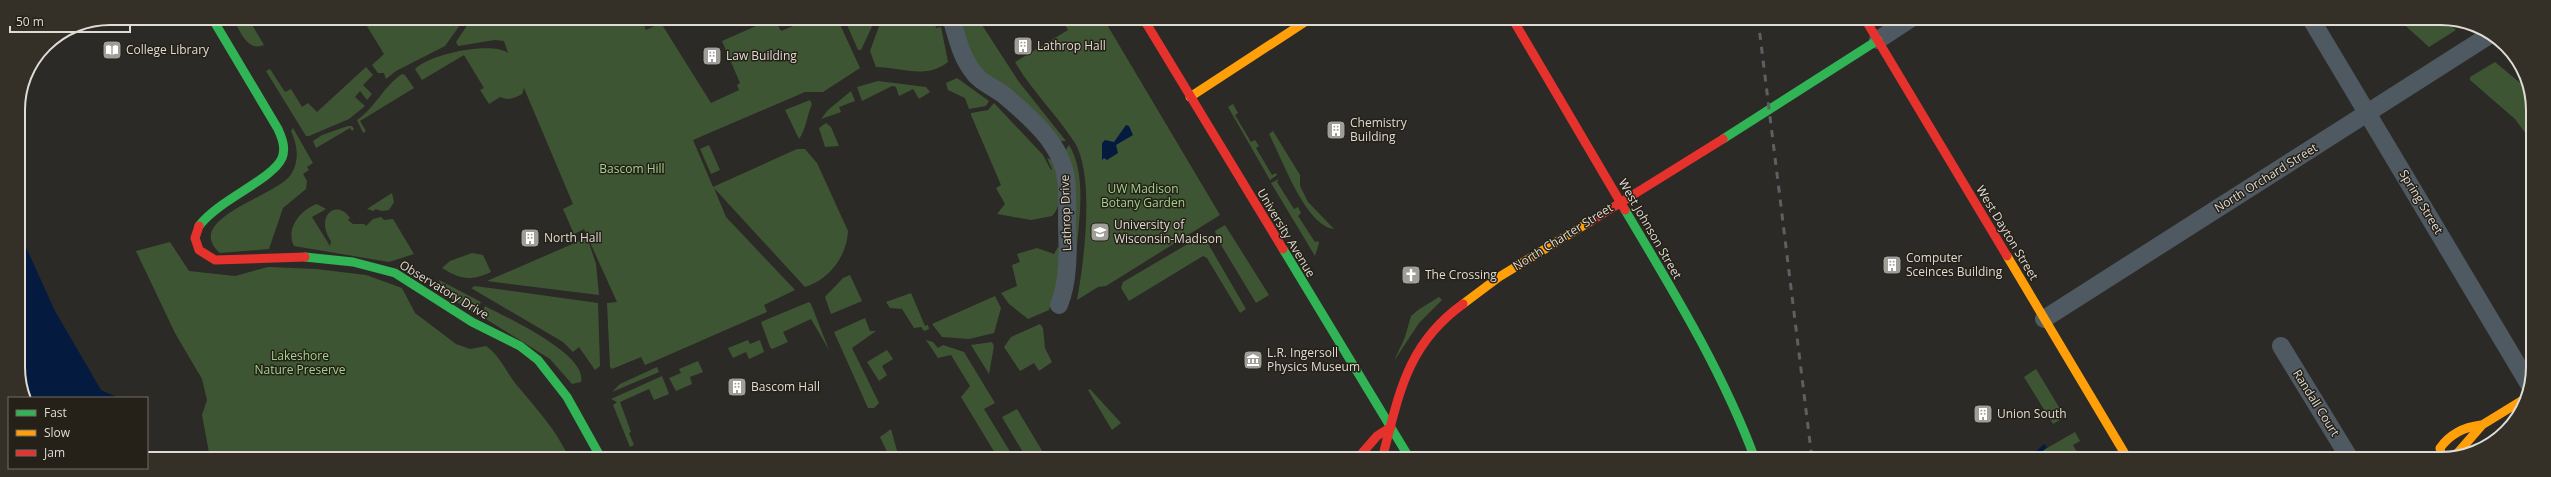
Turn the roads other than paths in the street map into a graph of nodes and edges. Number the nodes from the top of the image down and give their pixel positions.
1 (216, 25) edge
2 (953, 25) edge
3 (1147, 25) edge
4 (1300, 25) edge
5 (1516, 25) edge
6 (1869, 25) edge
7 (1901, 25) edge
8 (2315, 25) edge
9 (2485, 38) edge
10 (1878, 40) junction
11 (1190, 97) junction
12 (2368, 113) junction
13 (1620, 202) junction
14 (1058, 305) dead end
15 (2044, 318) junction
16 (2281, 346) dead end
17 (2525, 378) edge
18 (2517, 403) edge
19 (2482, 425) junction
20 (1390, 427) junction
21 (2461, 449) edge
22 (598, 452) edge
23 (1362, 452) edge
24 (1384, 452) edge
25 (1406, 452) edge
26 (1752, 452) edge
27 (2124, 452) edge
28 (2346, 452) edge
29 (2441, 452) edge

1 - 22 street, Observatory Drive
2 - 14 street, Lathrop Drive
3 - 11 street, University Avenue
4 - 11 street
5 - 13 street, West Johnson Street
6 - 10 street, West Dayton Street
7 - 10 street, North Charter Street
8 - 12 street, Spring Street
9 - 12 street, North Orchard Street
10 - 13 street, North Charter Street
10 - 15 street, West Dayton Street
11 - 20 street, University Avenue
12 - 15 street, North Orchard Street
12 - 17 street, Spring Street
13 - 20 street, North Charter Street
13 - 26 street, West Johnson Street
15 - 27 street, West Dayton Street
16 - 28 street, Randall Court
18 - 19 street
19 - 21 street
19 - 29 street
20 - 23 street
20 - 24 street, North Charter Street
20 - 25 street, University Avenue

